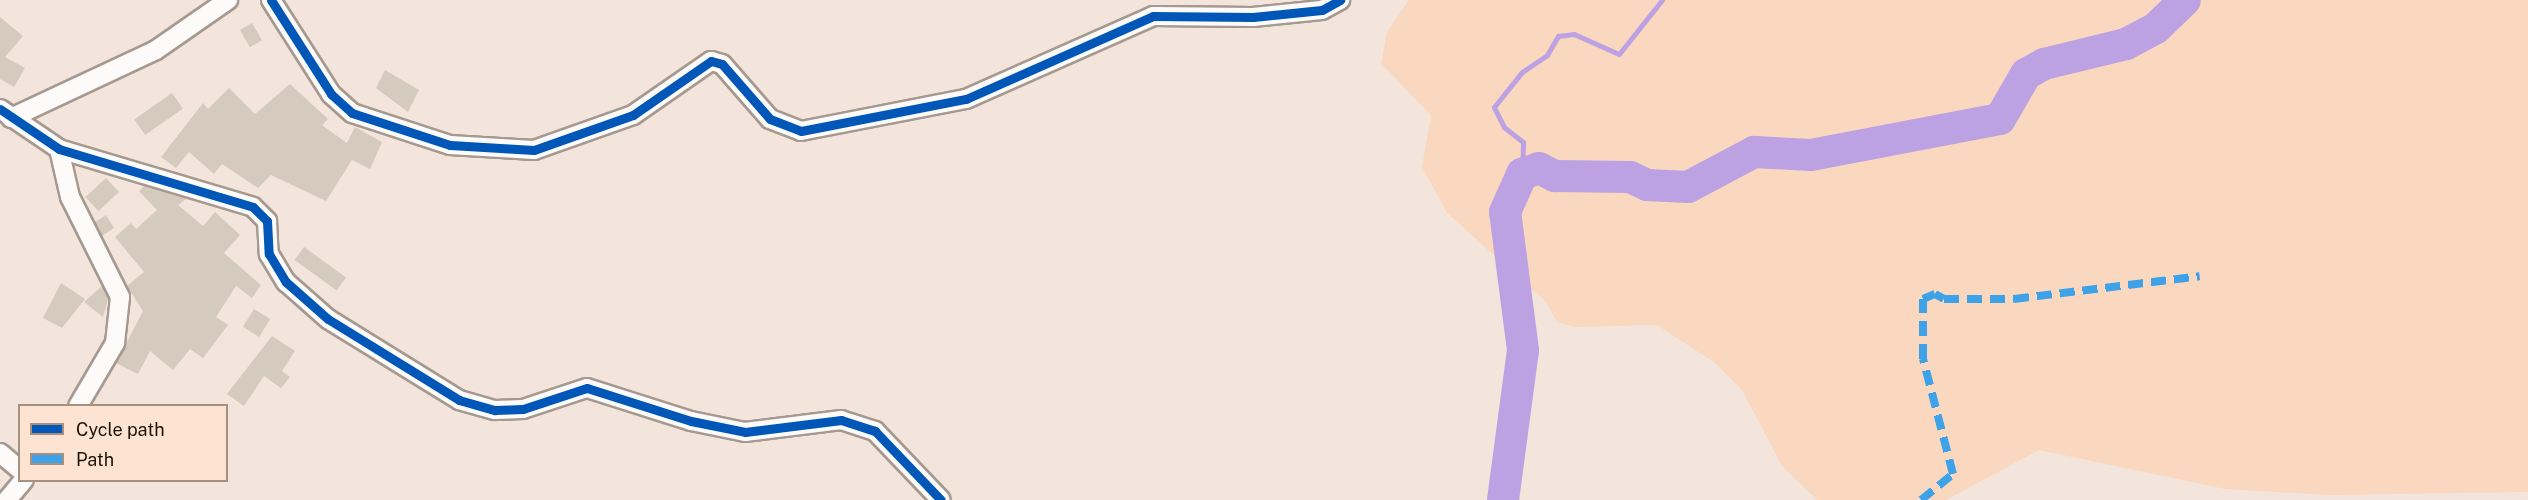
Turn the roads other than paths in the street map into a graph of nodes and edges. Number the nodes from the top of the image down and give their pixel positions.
1 (228, 0) edge
2 (271, 0) edge
3 (1340, 0) edge
4 (5, 113) edge
5 (59, 149) junction
6 (79, 404) edge
7 (0, 453) edge
8 (18, 468) edge
9 (22, 482) edge
10 (7, 500) edge
11 (941, 500) edge

1 - 4 street
2 - 3 street
4 - 5 street
5 - 6 street
5 - 11 street
7 - 8 street
9 - 10 street

